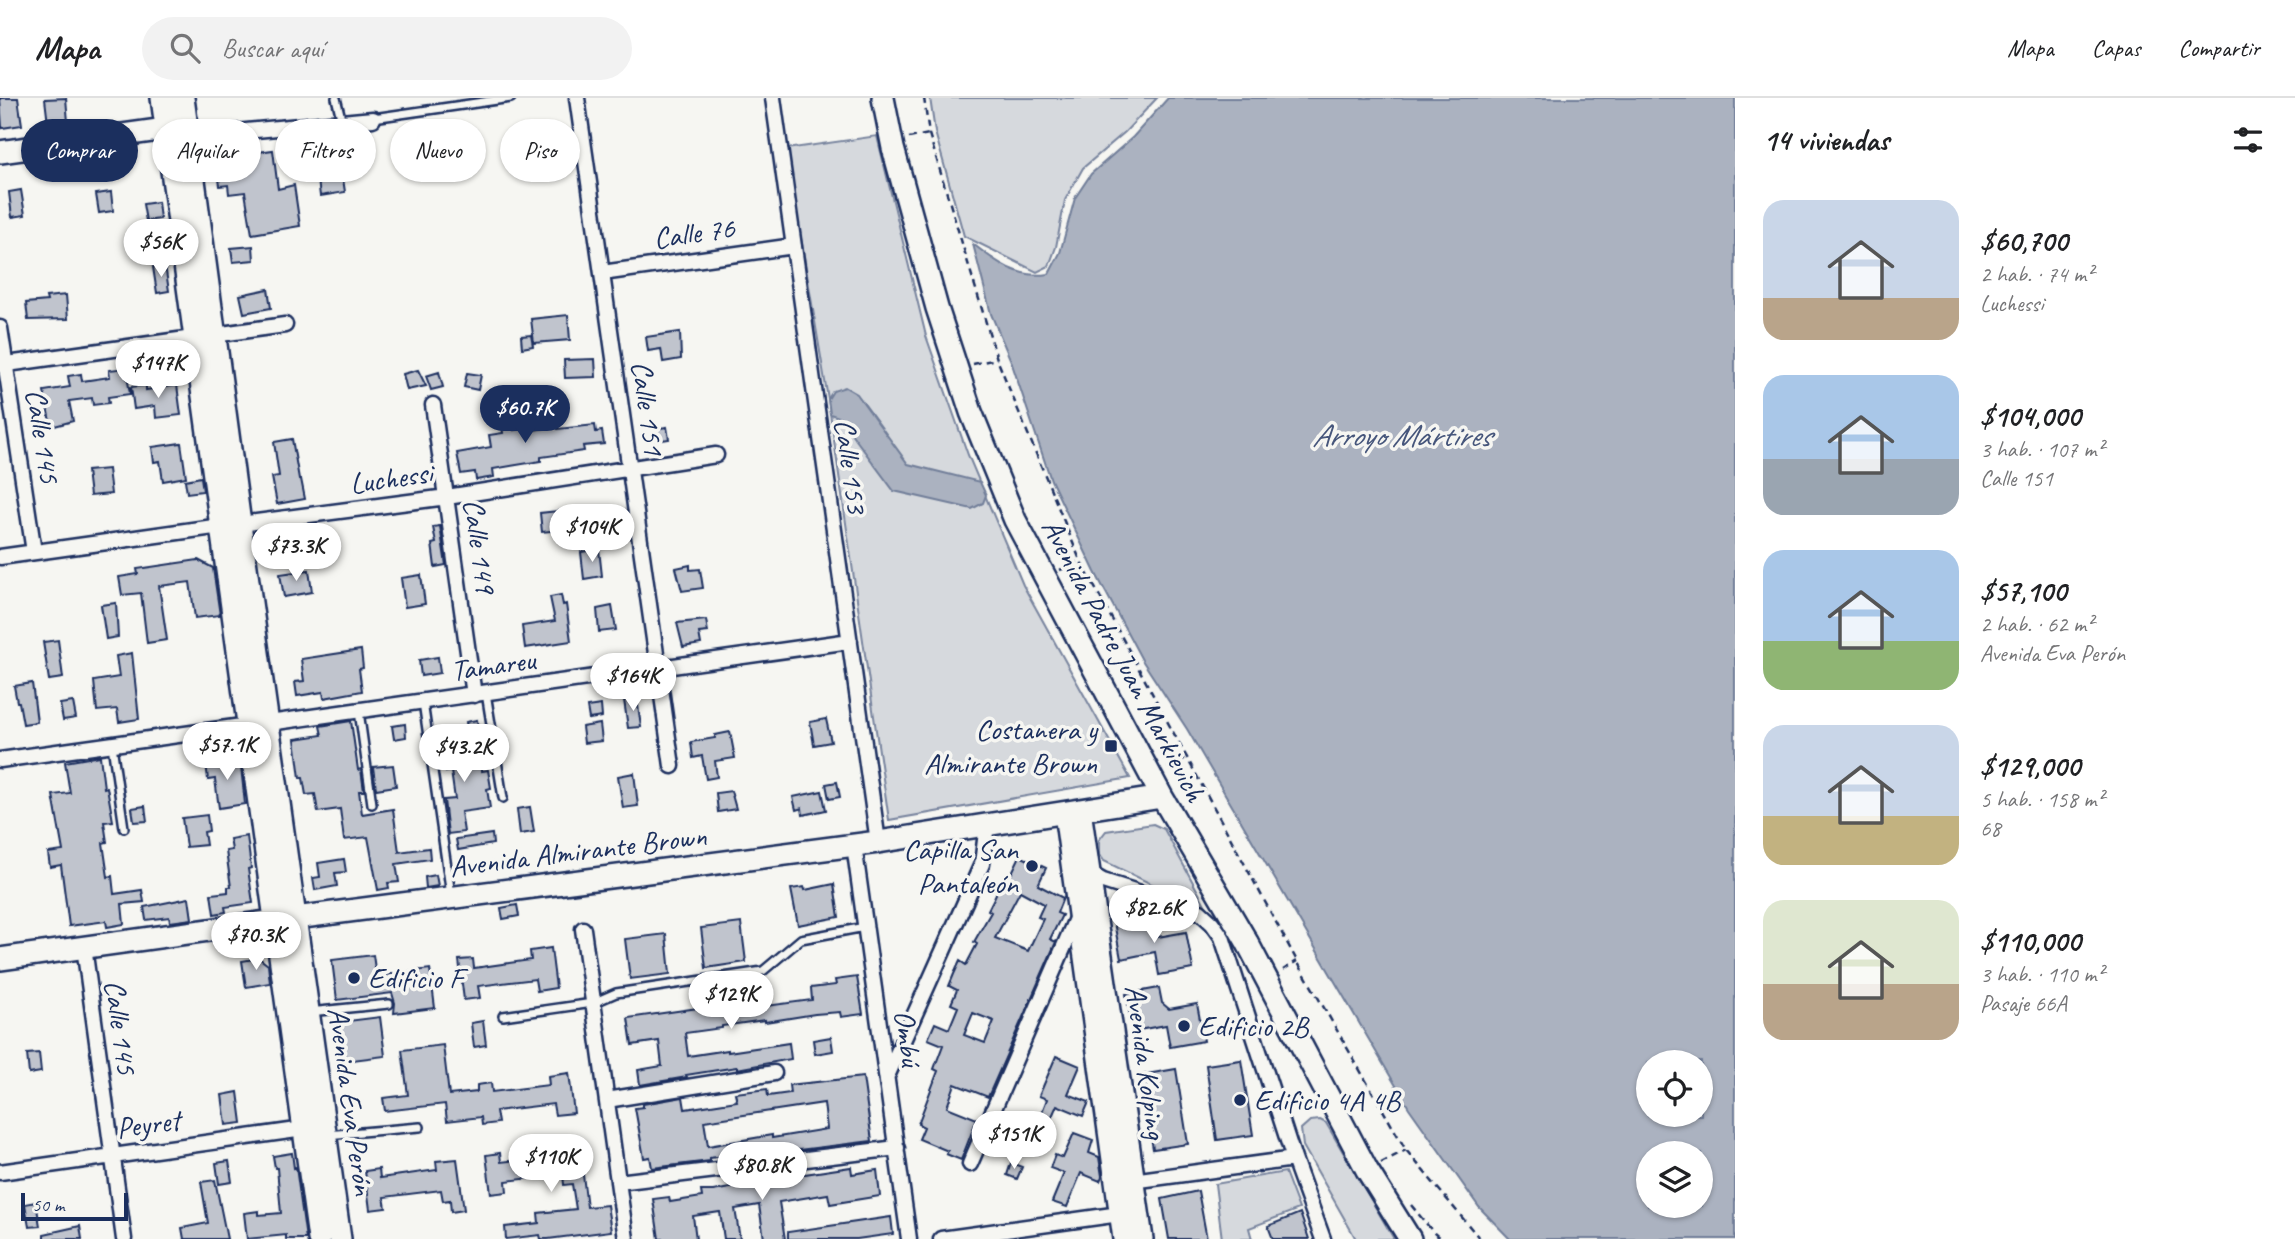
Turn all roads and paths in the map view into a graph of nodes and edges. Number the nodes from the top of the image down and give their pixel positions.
1 (162, 98) edge
2 (183, 98) edge
3 (336, 98) edge
4 (511, 98) edge
5 (577, 98) edge
6 (773, 98) edge
7 (883, 98) edge
8 (924, 98) edge
9 (476, 101) edge
10 (373, 118) joint
11 (172, 119) edge
12 (179, 119) edge
13 (341, 119) edge
14 (367, 119) edge
15 (152, 132) edge
16 (929, 134) junction
17 (903, 139) dead end
18 (0, 152) edge
19 (184, 182) edge
20 (794, 246) junction
21 (602, 273) junction
22 (285, 325) dead end
23 (0, 328) edge
24 (205, 336) junction
25 (997, 359) junction
26 (3, 365) edge
27 (970, 365) dead end
28 (433, 405) dead end
29 (716, 455) dead end
30 (630, 469) junction
31 (447, 497) junction
32 (231, 525) junction
33 (34, 552) junction
34 (0, 557) edge
35 (1080, 560) junction
36 (1054, 573) dead end
37 (850, 641) junction
38 (658, 668) junction
39 (480, 694) junction
40 (423, 702) junction
41 (359, 711) junction
42 (259, 724) junction
43 (111, 745) junction
44 (1186, 758) junction
45 (0, 760) edge
46 (672, 766) dead end
47 (1165, 769) dead end
48 (1162, 797) junction
49 (503, 798) dead end
50 (372, 804) dead end
51 (1073, 811) junction
52 (987, 824) junction
53 (124, 828) dead end
54 (878, 842) junction
55 (854, 845) junction
56 (1089, 873) junction
57 (451, 898) junction
58 (1079, 913) junction
59 (285, 919) junction
60 (865, 927) junction
61 (583, 929) dead end
62 (84, 947) junction
63 (0, 959) edge
64 (1297, 961) junction
65 (1278, 973) dead end
66 (593, 1003) junction
67 (389, 1004) dead end
68 (309, 1012) junction
69 (503, 1016) dead end
70 (774, 1073) dead end
71 (887, 1075) junction
72 (607, 1100) junction
73 (420, 1127) dead end
74 (304, 1129) junction
75 (326, 1135) junction
76 (897, 1148) junction
77 (1406, 1150) junction
78 (113, 1156) junction
79 (1294, 1158) junction
80 (971, 1164) dead end
81 (1378, 1164) dead end
82 (0, 1171) edge
83 (618, 1182) junction
84 (1125, 1182) junction
85 (1403, 1209) junction
86 (1129, 1213) junction
87 (124, 1239) edge
88 (319, 1239) edge
89 (340, 1239) edge
90 (626, 1239) edge
91 (909, 1239) edge
92 (942, 1239) edge
93 (1124, 1239) edge
94 (1142, 1239) edge
95 (1323, 1239) edge
96 (1410, 1239) edge
97 (1421, 1239) edge
98 (1441, 1239) edge
99 (1480, 1239) edge

1 - 11 main road, Avenida Eva Perón
2 - 12 main road, Avenida Eva Perón
3 - 13 lane
4 - 9 lane
5 - 21 street, Calle 151
6 - 20 street, Calle 153
7 - 48 main road, Avenida Padre Juan Markievich
8 - 16 path
9 - 10 lane
10 - 14 street
15 - 18 main road
16 - 17 path
16 - 25 path
19 - 24 main road, Avenida Eva Perón
20 - 21 street, Calle 76
20 - 37 street, Calle 153
21 - 30 street, Calle 151
22 - 24 street
23 - 26 street, Calle 145
24 - 26 street
24 - 32 main road, Avenida Eva Perón
25 - 27 path
25 - 35 path
26 - 33 street, Calle 145
28 - 31 street, Calle 149
29 - 30 street, Luchessi
30 - 31 street, Luchessi
30 - 38 street, Calle 151
31 - 32 street, Luchessi
31 - 39 street, Calle 149
32 - 33 street, Luchessi
32 - 42 main road, Avenida Eva Perón
33 - 34 street, Luchessi
35 - 36 path
35 - 44 path
37 - 38 street, Tamareu
37 - 54 street, Calle 153
38 - 39 street, Tamareu
38 - 46 street, Calle 151
39 - 40 street, Tamareu
39 - 49 lane
40 - 41 street, Tamareu
40 - 57 lane
41 - 42 street, Tamareu
41 - 50 lane
42 - 43 street, Tamareu
42 - 59 main road, Avenida Eva Perón
43 - 45 street, Tamareu
43 - 53 lane
44 - 47 path
44 - 64 path
48 - 51 main road, Avenida Almirante Brown
48 - 85 main road, Avenida Padre Juan Markievich
51 - 52 main road, Avenida Almirante Brown
51 - 56 main road, Avenida Kolping
51 - 58 main road, Avenida Kolping
52 - 54 main road, Avenida Almirante Brown
52 - 71 street
54 - 55 main road, Avenida Almirante Brown
55 - 57 main road, Avenida Almirante Brown
55 - 60 street, Ombú
56 - 79 street
56 - 84 main road, Avenida Kolping
57 - 59 main road, Avenida Almirante Brown
58 - 80 street
58 - 84 main road, Avenida Kolping
59 - 62 main road, Avenida Almirante Brown
59 - 68 main road, Avenida Eva Perón
59 - 74 main road, Avenida Eva Perón
60 - 66 lane
60 - 71 street, Ombú
61 - 66 street
62 - 63 main road, Avenida Almirante Brown
62 - 78 street, Calle 145
64 - 65 path
64 - 77 path
66 - 69 lane
66 - 72 street
67 - 68 lane
68 - 75 main road, Avenida Eva Perón
70 - 72 street
71 - 76 street, Ombú
72 - 83 street
73 - 75 lane
74 - 78 street, Peyret
74 - 88 main road, Avenida Eva Perón
75 - 89 main road, Avenida Eva Perón
76 - 83 street
76 - 91 street, Ombú
77 - 81 path
77 - 99 path
78 - 82 street, Peyret
78 - 87 street, Calle 145
79 - 84 street
79 - 95 street
83 - 90 street
84 - 86 main road, Avenida Kolping
85 - 96 main road, Avenida Padre Juan Markievich
85 - 97 main road, Avenida Padre Juan Markievich
85 - 98 path
86 - 92 street
86 - 93 main road, Avenida Kolping
86 - 94 main road, Avenida Kolping

